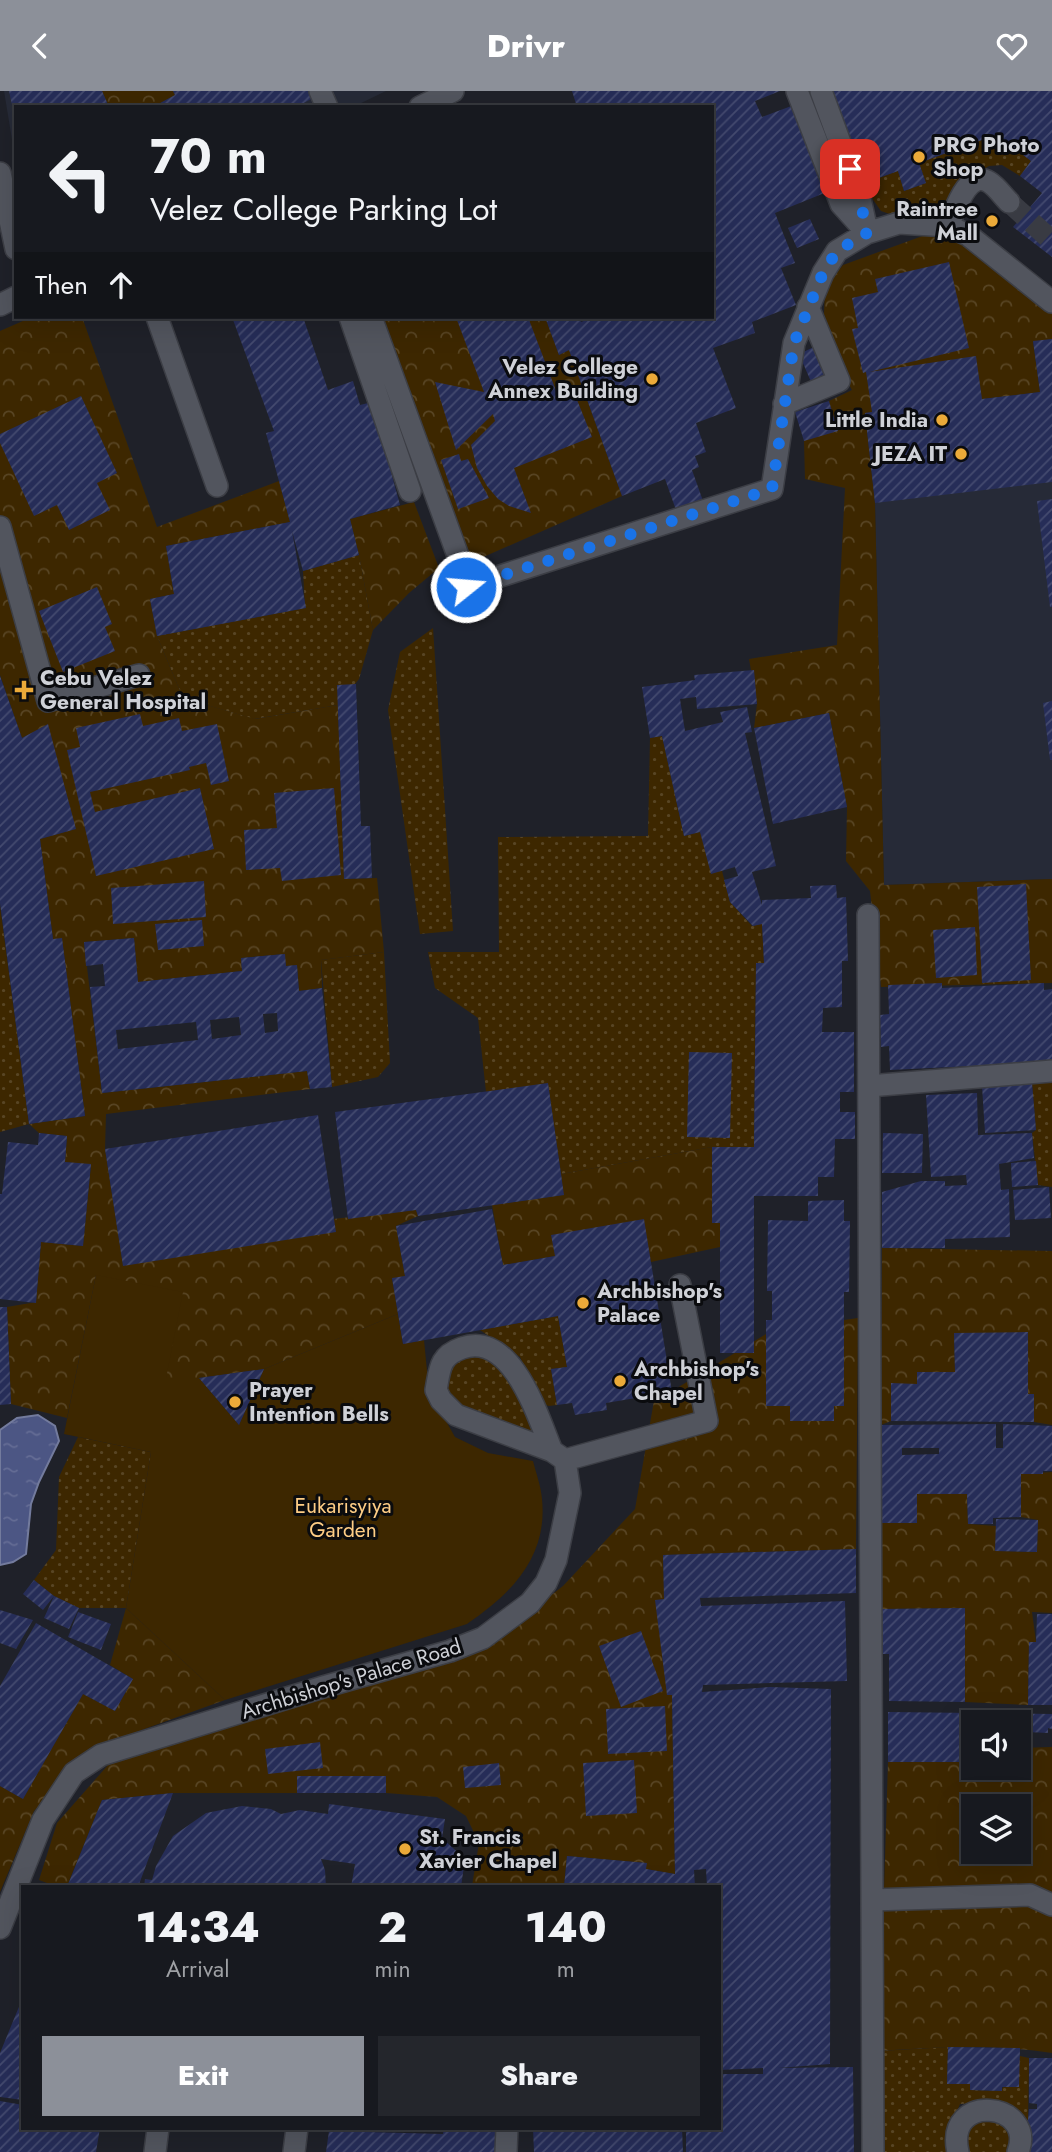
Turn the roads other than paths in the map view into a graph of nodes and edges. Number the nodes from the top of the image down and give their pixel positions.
1 (453, 91) edge
2 (797, 91) edge
3 (821, 91) edge
4 (424, 105) edge
5 (0, 173) edge
6 (1009, 202) tunnel mouth
7 (948, 226) junction
8 (867, 233) junction
9 (14, 240) edge
10 (1052, 302) edge
11 (808, 307) junction
12 (158, 319) edge
13 (351, 319) edge
14 (372, 319) edge
15 (784, 404) junction
16 (217, 486) dead end
17 (410, 491) dead end
18 (0, 527) edge
19 (139, 675) dead end
20 (868, 915) dead end
21 (1052, 1072) edge
22 (869, 1086) junction
23 (680, 1285) dead end
24 (559, 1455) junction
25 (872, 1900) junction
26 (1052, 1905) edge
27 (0, 1928) edge
28 (158, 2130) edge
29 (297, 2130) edge
30 (507, 2130) edge
31 (155, 2152) edge
32 (294, 2152) edge
33 (506, 2152) edge
34 (873, 2152) edge
35 (958, 2152) edge
36 (1018, 2152) edge

1 - 4 street
2 - 8 street
3 - 8 street
5 - 9 street
6 - 7 street
7 - 8 street
7 - 10 street
8 - 11 street
11 - 15 street
11 - 15 street
12 - 16 street
13 - 17 street
14 - 15 street
18 - 19 street
20 - 22 street
21 - 22 street
22 - 25 street
23 - 24 street
24 - 24 street, Archbishop's Palace Road
24 - 27 street, Archbishop's Palace Road
25 - 26 street
25 - 34 street
28 - 31 street
29 - 32 street
30 - 33 street
35 - 36 street

